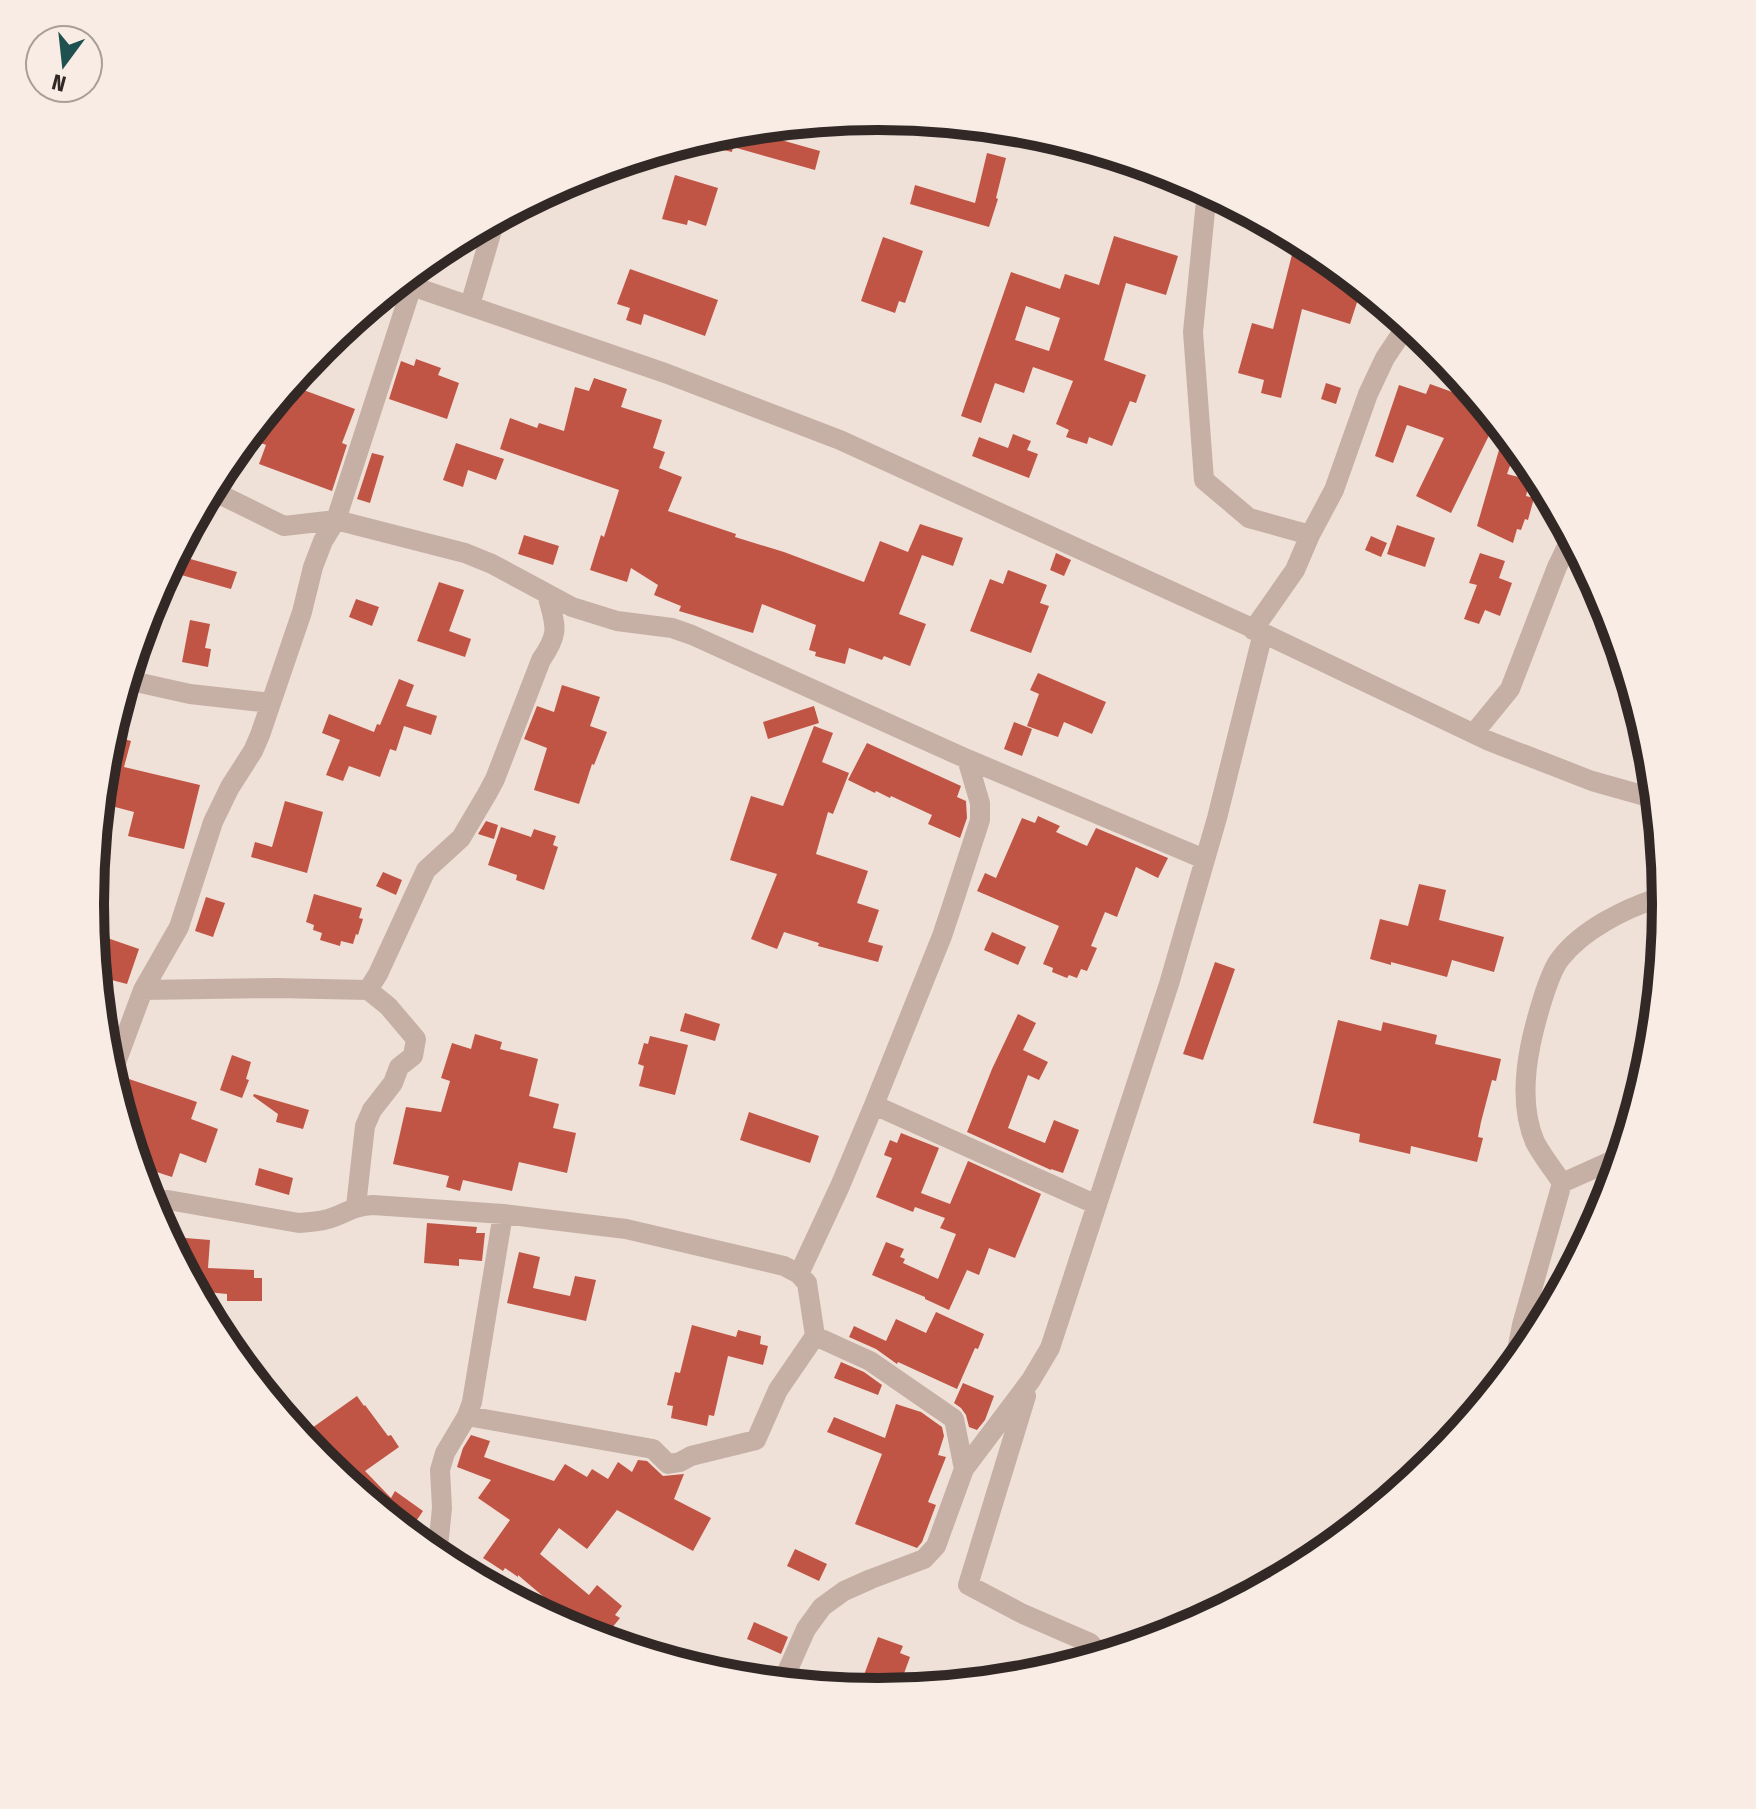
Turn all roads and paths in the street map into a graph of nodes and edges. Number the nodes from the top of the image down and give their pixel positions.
1 (1206, 203) edge
2 (491, 234) edge
3 (412, 286) edge
4 (403, 293) edge
5 (470, 305) junction
6 (1401, 335) edge
7 (221, 495) edge
8 (336, 520) junction
9 (1310, 535) junction
10 (1565, 550) edge
11 (547, 594) junction
12 (1258, 632) junction
13 (137, 682) edge
14 (271, 703) junction
15 (1474, 733) junction
16 (967, 759) junction
17 (1644, 796) edge
18 (1204, 859) junction
19 (1652, 900) edge
20 (143, 990) junction
21 (368, 990) junction
22 (119, 1055) edge
23 (874, 1105) junction
24 (1607, 1163) edge
25 (1562, 1183) junction
26 (163, 1200) edge
27 (1097, 1205) junction
28 (356, 1206) junction
29 (503, 1214) junction
30 (799, 1274) junction
31 (815, 1336) junction
32 (1519, 1339) edge
33 (1031, 1380) junction
34 (467, 1416) junction
35 (964, 1469) junction
36 (439, 1541) edge
37 (1094, 1647) edge
38 (786, 1673) edge

1 - 9 street
2 - 5 street
3 - 5 street
4 - 8 street
5 - 12 street
6 - 9 street
7 - 8 street
8 - 11 street
8 - 14 street
9 - 12 street
10 - 15 street
11 - 16 street
11 - 21 street
12 - 15 street
12 - 18 street
13 - 14 street
14 - 20 street
15 - 17 street
16 - 18 street
16 - 23 street
18 - 27 street
19 - 25 street
20 - 21 street
20 - 22 street
21 - 28 street
23 - 27 street
23 - 30 street
24 - 25 street
25 - 32 street
26 - 28 street
27 - 33 street
28 - 29 street
29 - 30 street
29 - 34 street
30 - 31 street
31 - 34 street
31 - 35 street
33 - 35 street
33 - 37 street
34 - 36 street
35 - 38 street

